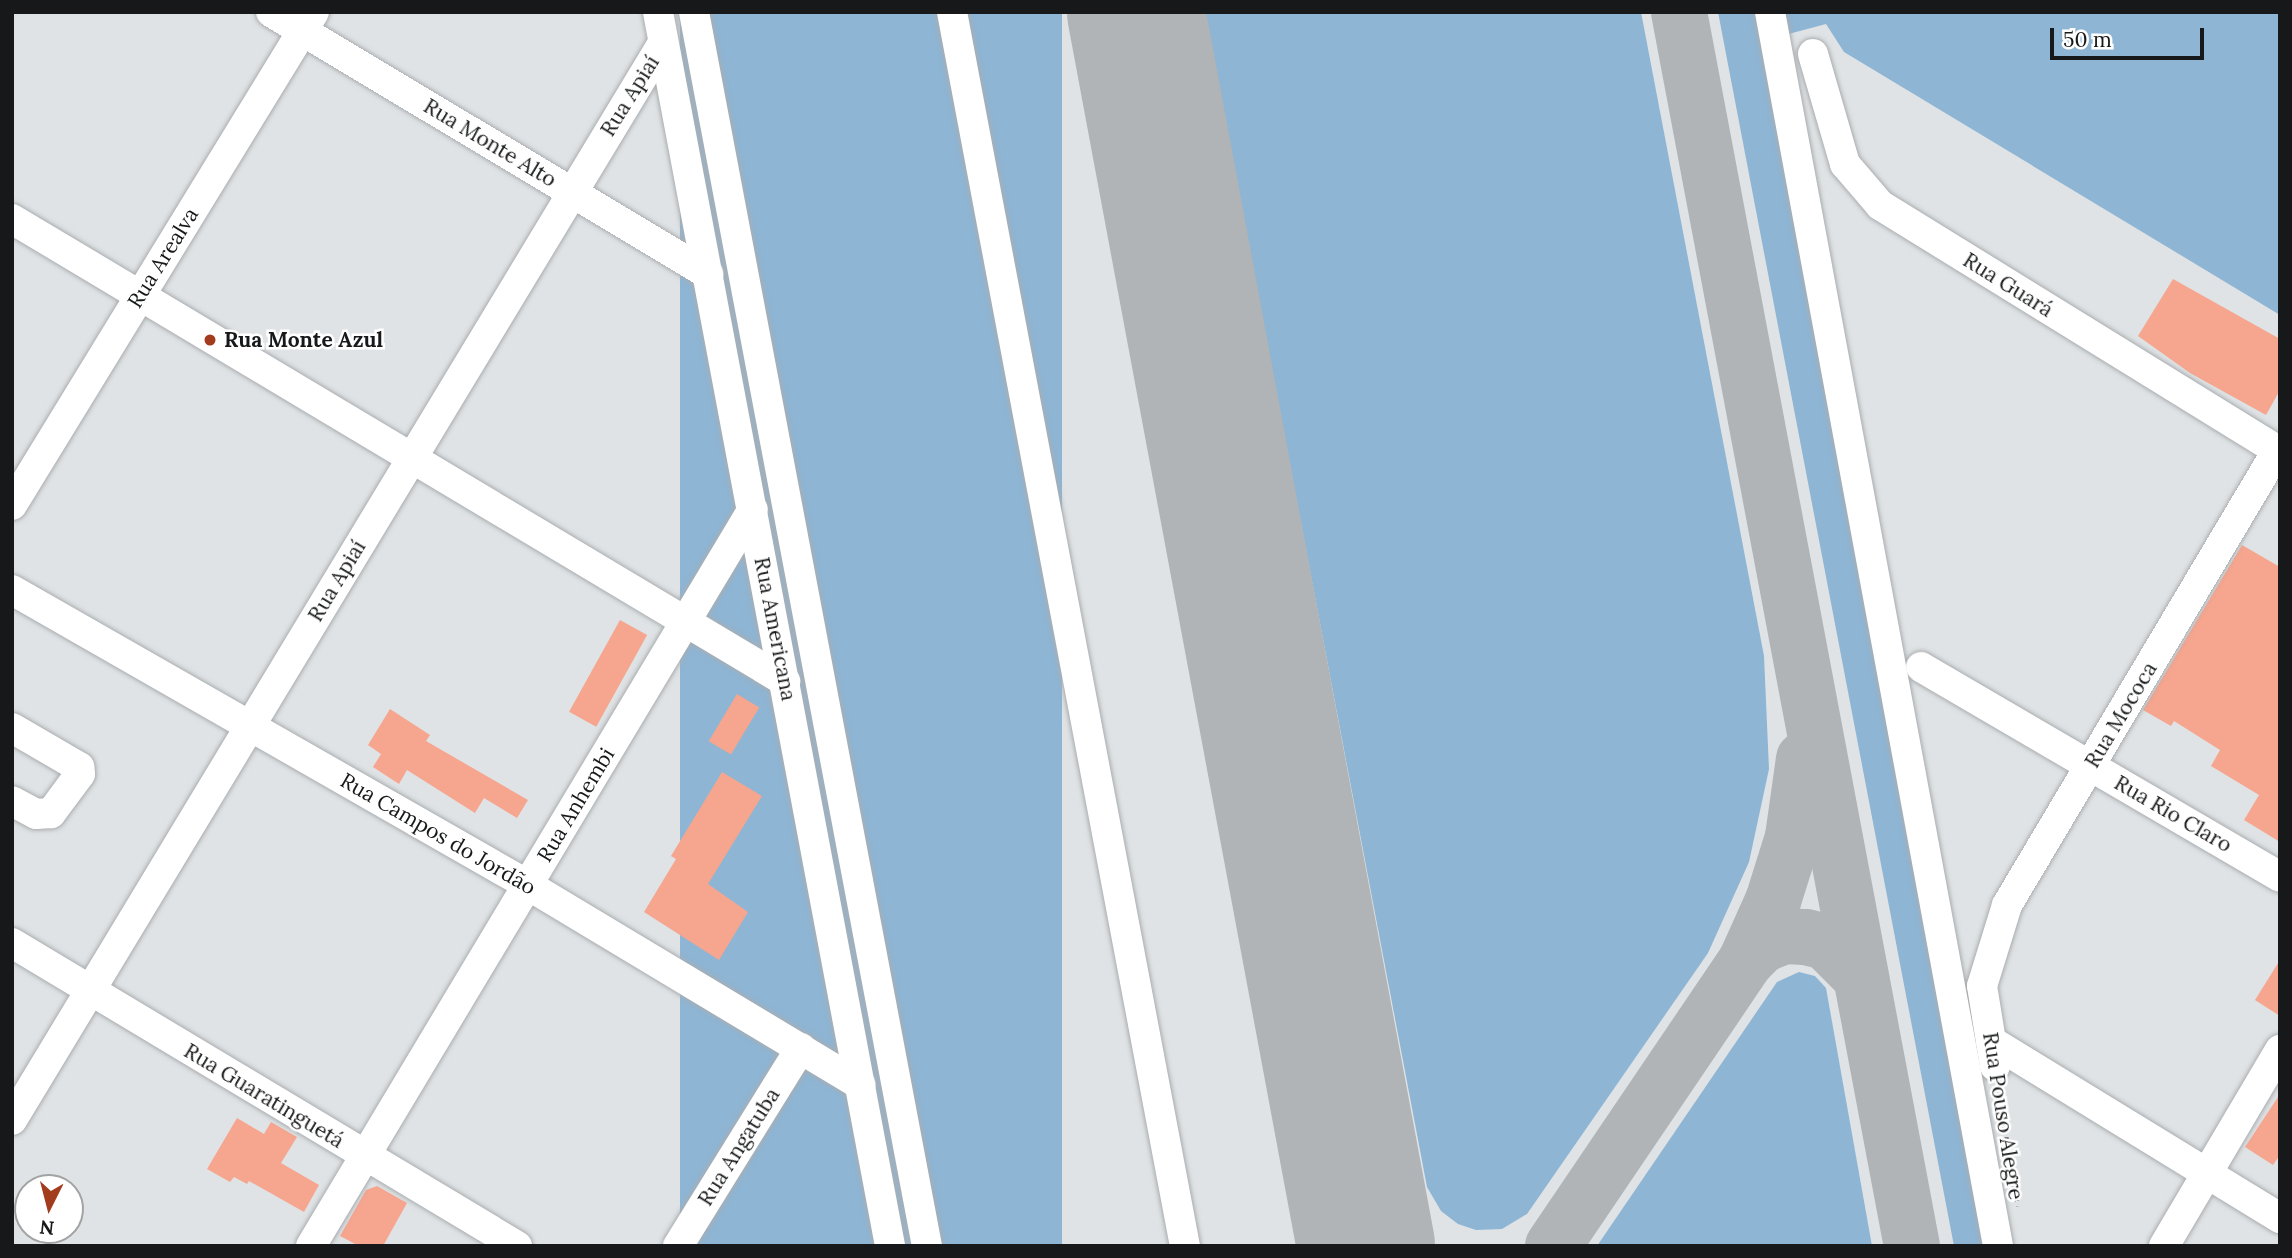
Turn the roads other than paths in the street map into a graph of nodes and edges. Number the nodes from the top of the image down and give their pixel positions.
1 (271, 12) edge
2 (658, 12) edge
3 (694, 12) edge
4 (952, 12) edge
5 (1770, 12) edge
6 (309, 22) edge
7 (663, 43) junction
8 (1814, 54) dead end
9 (570, 190) junction
10 (12, 219) edge
11 (708, 274) junction
12 (139, 297) junction
13 (2278, 452) edge
14 (409, 460) junction
15 (12, 505) edge
16 (753, 509) junction
17 (12, 590) edge
18 (685, 621) junction
19 (1921, 667) dead end
20 (785, 681) junction
21 (250, 727) junction
22 (12, 728) edge
23 (2090, 766) junction
24 (12, 801) edge
25 (2280, 877) edge
26 (528, 885) junction
27 (12, 943) edge
28 (1982, 986) joint
29 (91, 990) junction
30 (801, 1048) junction
31 (2280, 1050) edge
32 (861, 1085) junction
33 (12, 1120) edge
34 (363, 1156) junction
35 (2207, 1173) junction
36 (2280, 1218) edge
37 (311, 1246) edge
38 (517, 1246) edge
39 (678, 1246) edge
40 (890, 1246) edge
41 (927, 1246) edge
42 (1185, 1246) edge
43 (1998, 1246) edge
44 (2164, 1246) edge

1 - 6 street, Rua Monte Alto
2 - 7 street, Rua Americana
3 - 41 street
4 - 42 street
5 - 43 street
6 - 9 street, Rua Monte Alto
6 - 12 street, Rua Arealva
7 - 9 street, Rua Apiaí
7 - 11 street, Rua Americana
8 - 13 street, Rua Guará
9 - 11 street, Rua Monte Alto
9 - 14 street, Rua Apiaí
10 - 12 street
11 - 16 street, Rua Americana
12 - 14 street
12 - 15 street, Rua Arealva
13 - 23 street, Rua Mococa
14 - 18 street
14 - 21 street, Rua Apiaí
16 - 18 street, Rua Anhembi
16 - 20 street, Rua Americana
17 - 21 street, Rua Campos do Jordão
18 - 20 street
18 - 26 street, Rua Anhembi
19 - 23 street, Rua Rio Claro
20 - 32 street, Rua Americana
21 - 26 street, Rua Campos do Jordão
21 - 29 street, Rua Apiaí
22 - 24 street
23 - 25 street, Rua Rio Claro
23 - 28 street, Rua Mococa
26 - 30 street, Rua Campos do Jordão
26 - 34 street, Rua Anhembi
27 - 29 street, Rua Guaratinguetá
28 - 35 street, Rua Pouso Alegre
29 - 33 street, Rua Apiaí
29 - 34 street, Rua Guaratinguetá
30 - 32 street, Rua Campos do Jordão
30 - 39 street, Rua Angatuba
31 - 35 street
32 - 40 street, Rua Americana
34 - 37 street, Rua Anhembi
34 - 38 street, Rua Guaratinguetá
35 - 36 street
35 - 44 street

